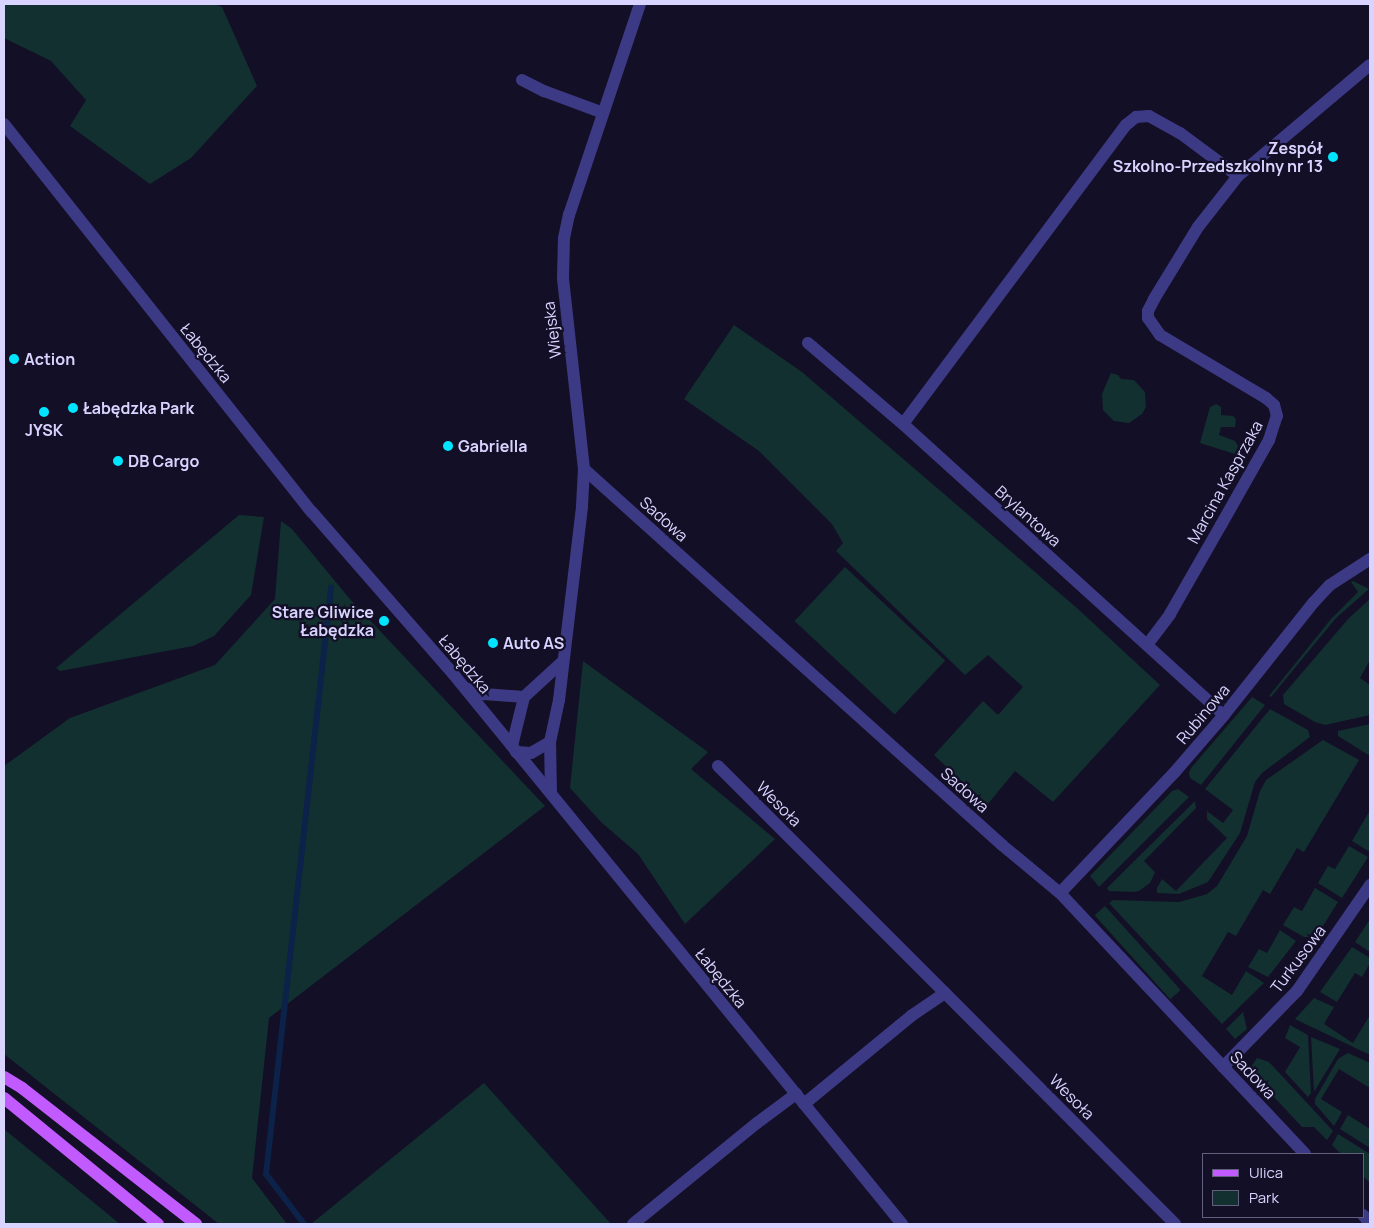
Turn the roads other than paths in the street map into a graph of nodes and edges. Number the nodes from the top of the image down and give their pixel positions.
1 (640, 4) edge
2 (1370, 66) edge
3 (522, 80) dead end
4 (603, 113) junction
5 (4, 124) edge
6 (1238, 176) junction
7 (808, 343) dead end
8 (903, 424) junction
9 (584, 469) junction
10 (1370, 558) edge
11 (1148, 645) junction
12 (562, 662) junction
13 (465, 688) junction
14 (524, 696) junction
15 (1224, 715) junction
16 (550, 742) junction
17 (514, 749) junction
18 (718, 766) dead end
19 (551, 794) junction
20 (1370, 885) edge
21 (1060, 893) junction
22 (945, 993) junction
23 (1223, 1067) junction
24 (4, 1077) edge
25 (4, 1098) edge
26 (800, 1099) junction
27 (1303, 1153) edge
28 (158, 1224) edge
29 (196, 1224) edge
30 (633, 1224) edge
31 (902, 1224) edge
32 (1175, 1224) edge

1 - 4 street, Wiejska
2 - 6 street, Marcina Kasprzaka
3 - 4 street
4 - 9 street, Wiejska
5 - 13 street, Łabędzka
6 - 8 street
6 - 11 street, Marcina Kasprzaka
7 - 8 street, Brylantowa
8 - 11 street, Brylantowa
9 - 12 street, Wiejska
9 - 21 street, Sadowa
10 - 15 street, Rubinowa
11 - 15 street, Brylantowa
12 - 14 street
12 - 16 street, Wiejska
13 - 14 street
13 - 17 street, Łabędzka
14 - 17 street
15 - 21 street, Rubinowa
16 - 17 street
16 - 19 street, Wiejska
17 - 19 street, Łabędzka
18 - 22 street, Wesoła
19 - 26 street, Łabędzka
20 - 23 street, Turkusowa
21 - 23 street, Sadowa
22 - 26 street
22 - 32 street, Wesoła
23 - 27 street, Sadowa
24 - 29 main road
25 - 28 main road
26 - 30 street
26 - 31 street, Łabędzka

